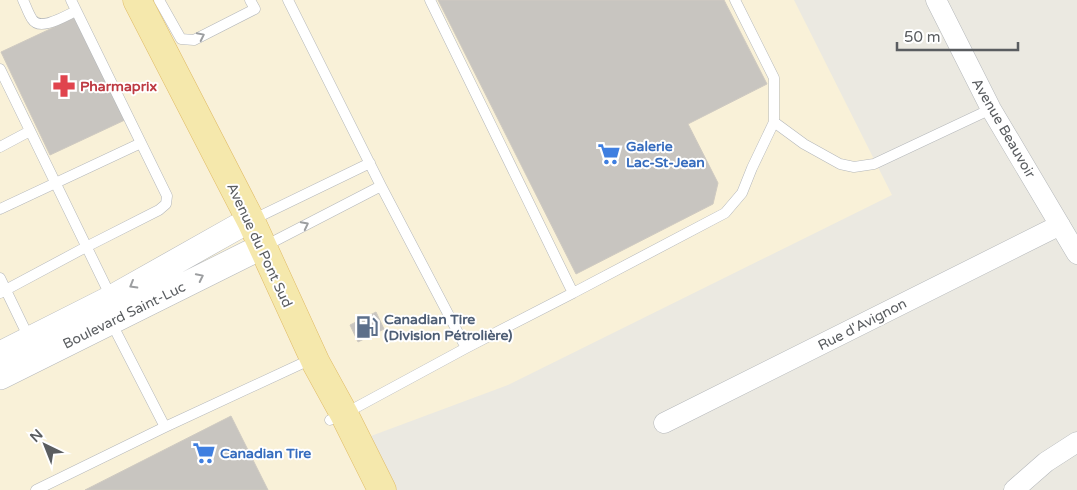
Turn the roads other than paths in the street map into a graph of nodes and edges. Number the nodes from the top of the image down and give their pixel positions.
1 (23, 0) edge
2 (71, 0) edge
3 (122, 0) edge
4 (137, 0) edge
5 (159, 0) edge
6 (250, 0) edge
7 (288, 0) edge
8 (430, 0) edge
9 (735, 0) edge
10 (936, 0) edge
11 (76, 11) junction
12 (0, 69) edge
13 (991, 110) junction
14 (774, 122) junction
15 (30, 131) junction
16 (141, 143) junction
17 (0, 147) edge
18 (370, 163) junction
19 (56, 183) junction
20 (381, 186) junction
21 (0, 209) edge
22 (244, 224) junction
23 (1060, 225) junction
24 (86, 246) junction
25 (255, 250) junction
26 (1077, 254) edge
27 (0, 278) edge
28 (3, 292) edge
29 (573, 294) junction
30 (111, 310) junction
31 (34, 348) junction
32 (466, 348) junction
33 (0, 354) edge
34 (303, 363) junction
35 (0, 377) edge
36 (337, 417) junction
37 (664, 423) dead end
38 (165, 428) junction
39 (1077, 442) edge
40 (36, 490) edge
41 (364, 490) edge
42 (382, 490) edge
43 (1014, 490) edge

1 - 11 lane
2 - 11 lane
3 - 22 main road, Avenue du Pont Sud
4 - 22 main road, Avenue du Pont Sud
5 -> 6 lane
7 - 18 lane
8 - 29 lane
9 - 14 lane
10 - 13 street, Avenue Beauvoir
11 - 16 lane
12 - 15 lane
13 - 14 lane
13 - 23 street, Avenue Beauvoir
14 - 29 lane
15 - 17 lane
15 - 19 lane
16 - 19 lane
16 - 24 lane
18 - 20 lane
18 - 22 lane
19 - 21 lane
19 - 24 lane
25 -> 20 lane
20 - 32 lane
22 - 25 main road, Avenue du Pont Sud
22 -> 30 street, Boulevard Saint-Luc
23 - 26 street, Avenue Beauvoir
23 - 37 street, Rue d'Avignon
24 - 28 lane
24 - 30 lane
30 -> 25 street, Boulevard Saint-Luc
25 - 34 main road, Avenue du Pont Sud
25 - 36 main road, Avenue du Pont Sud
27 - 28 lane
28 - 31 lane
29 - 32 lane
30 - 31 street, Boulevard Saint-Luc
30 - 38 lane
31 - 33 street, Boulevard Saint-Luc
31 - 35 street, Boulevard Saint-Luc
32 - 36 lane
34 - 36 main road, Avenue du Pont Sud
34 - 38 lane
36 - 41 main road, Avenue du Pont Sud
36 - 42 main road, Avenue du Pont Sud
38 - 40 lane
39 - 43 street

